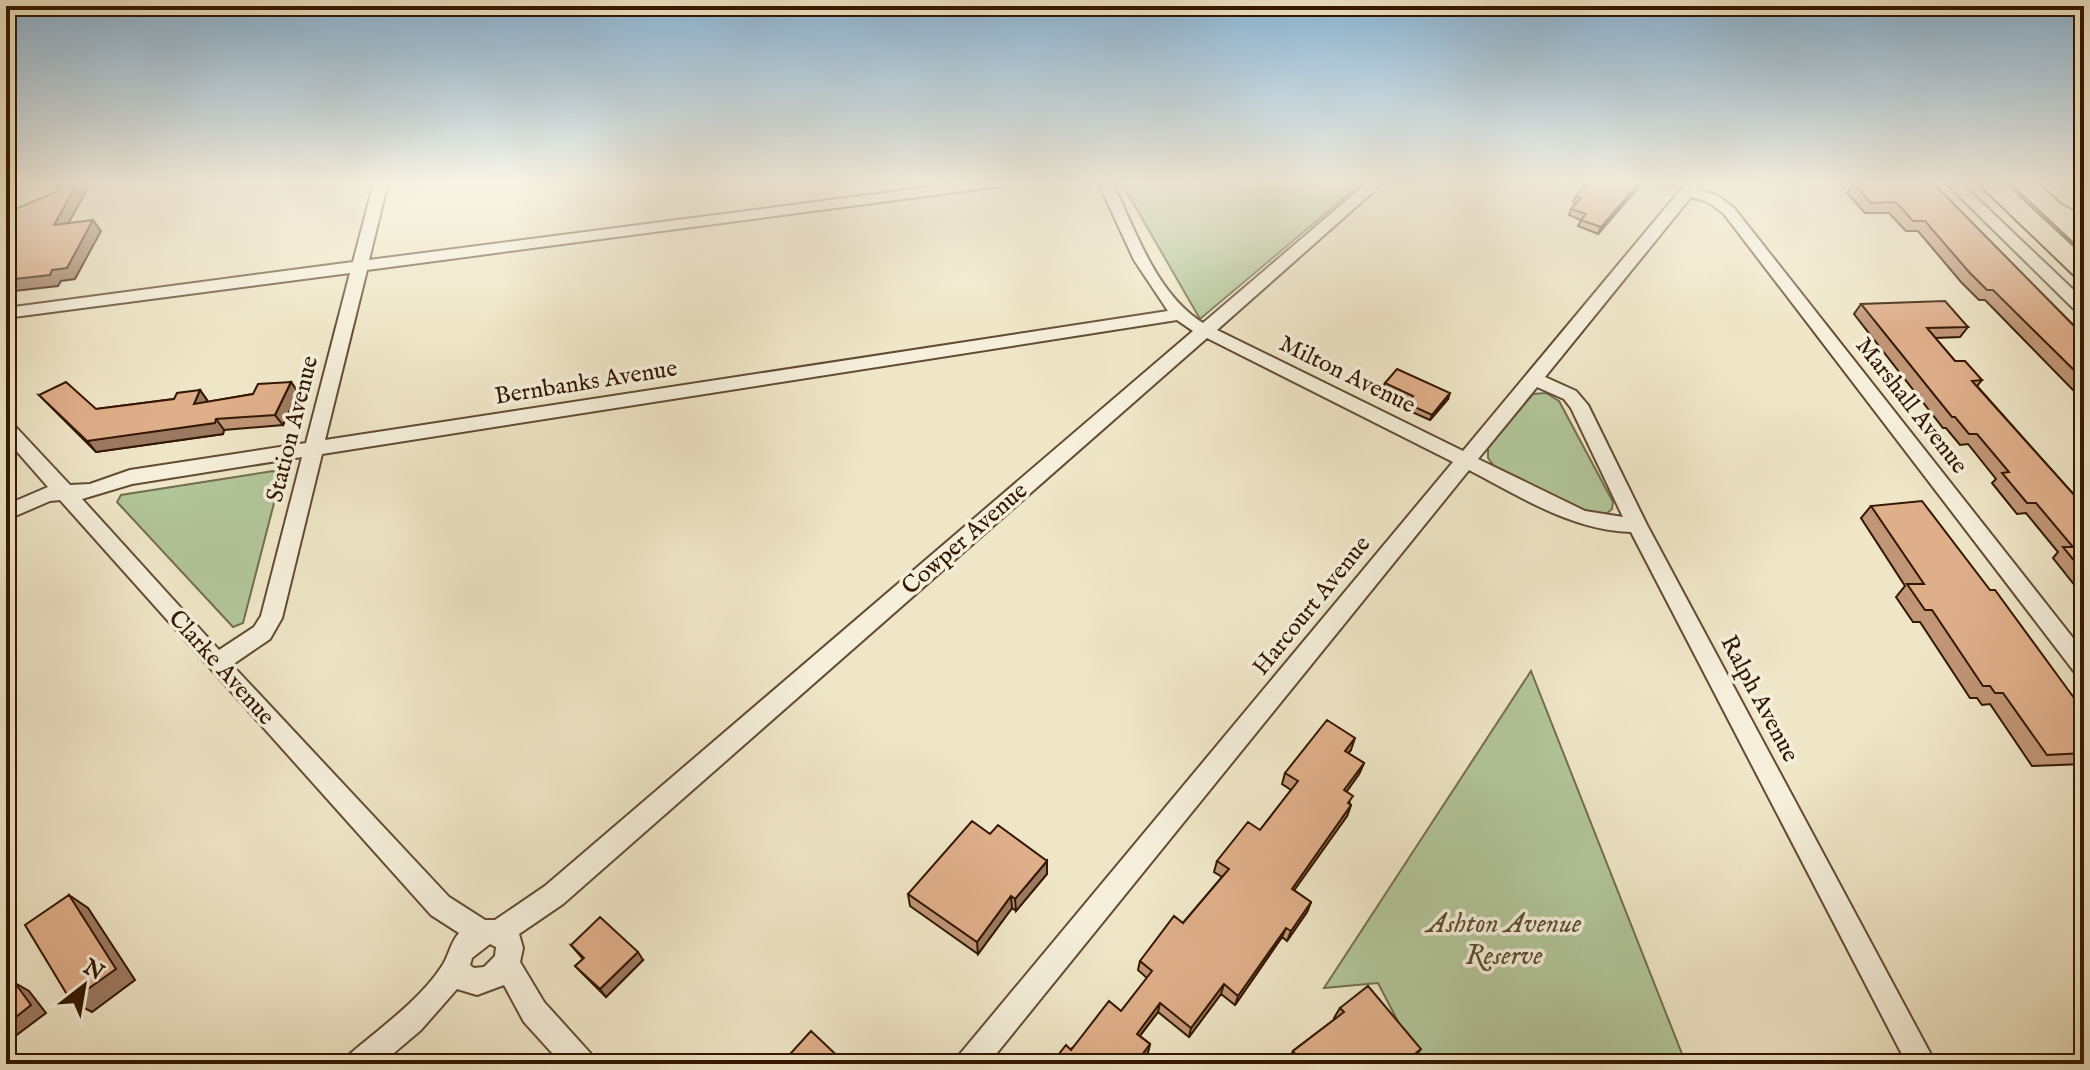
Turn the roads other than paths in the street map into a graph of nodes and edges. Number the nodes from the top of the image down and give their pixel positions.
1 (368, 232) edge
2 (624, 232) edge
3 (1130, 232) edge
4 (1319, 232) edge
5 (1653, 232) edge
6 (1745, 232) edge
7 (2004, 232) edge
8 (2042, 232) edge
9 (359, 267) junction
10 (2084, 271) edge
11 (2084, 309) edge
12 (6, 313) edge
13 (1180, 314) junction
14 (1205, 331) junction
15 (1533, 378) junction
16 (6, 427) edge
17 (311, 450) junction
18 (1466, 460) junction
19 (62, 492) junction
20 (6, 513) edge
21 (1637, 525) junction
22 (217, 663) junction
23 (2084, 668) edge
24 (484, 957) junction
25 (360, 1064) edge
26 (581, 1064) edge
27 (970, 1064) edge
28 (1922, 1064) edge

1 - 9 street, Station Avenue
2 - 9 street
3 - 13 street, Milton Avenue
4 - 14 street, Cowper Avenue
5 - 15 street, Harcourt Avenue
6 - 23 street, Marshall Avenue
7 - 11 street
8 - 10 main road
9 - 12 street
9 - 17 street, Station Avenue
13 - 14 street, Milton Avenue
13 - 17 street, Bernbanks Avenue
14 - 18 street, Milton Avenue
14 - 24 street, Cowper Avenue
15 - 18 street, Harcourt Avenue
15 - 21 street, Ralph Avenue
16 - 19 street, Clarke Avenue
17 - 19 street, Bernbanks Avenue
17 - 22 street, Station Avenue
18 - 21 street, Milton Avenue
18 - 27 street, Harcourt Avenue
19 - 20 street, Bernbanks Avenue
19 - 22 street, Clarke Avenue
21 - 28 street, Ralph Avenue
22 - 24 street, Clarke Avenue
24 - 25 street, Cowper Avenue
24 - 26 street, Clarke Avenue

